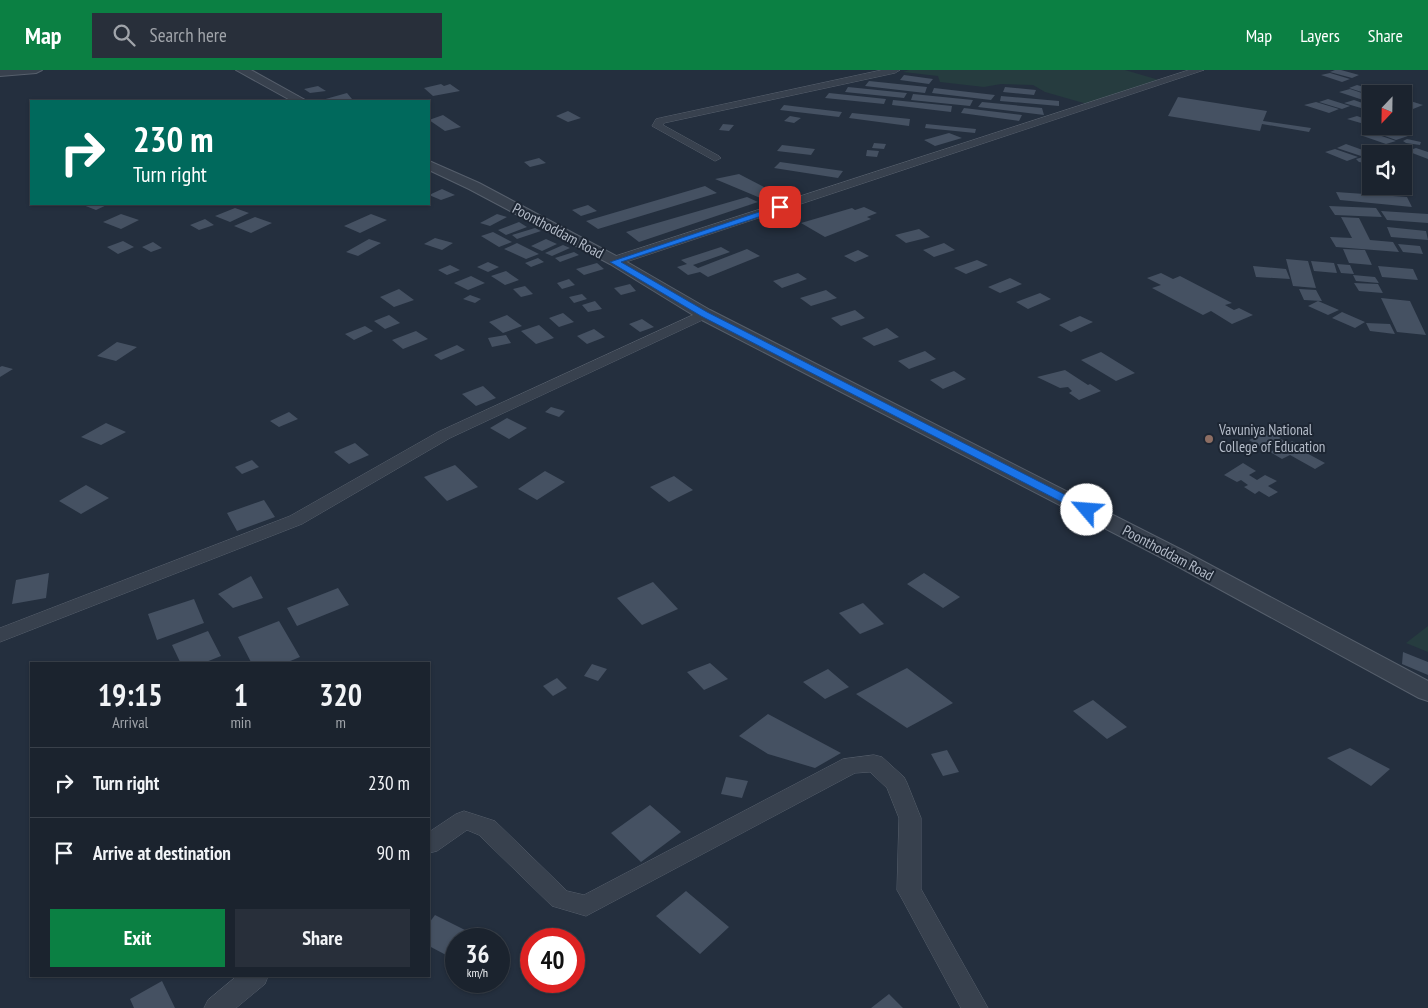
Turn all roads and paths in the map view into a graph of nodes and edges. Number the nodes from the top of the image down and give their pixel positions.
1 (36, 70) edge
2 (242, 70) edge
3 (895, 70) edge
4 (1199, 70) edge
5 (0, 72) edge
6 (299, 100) edge
7 (715, 158) dead end
8 (430, 165) edge
9 (615, 262) junction
10 (704, 314) junction
11 (0, 635) edge
12 (1428, 692) edge
13 (430, 843) edge
14 (255, 977) edge
15 (217, 1008) edge
16 (975, 1008) edge

1 - 5 street
2 - 6 street
3 - 7 street
4 - 9 street
8 - 9 street, Poonthoddam Road
9 - 10 street, Poonthoddam Road
10 - 11 street
10 - 12 street, Poonthoddam Road
13 - 16 street
14 - 15 street

